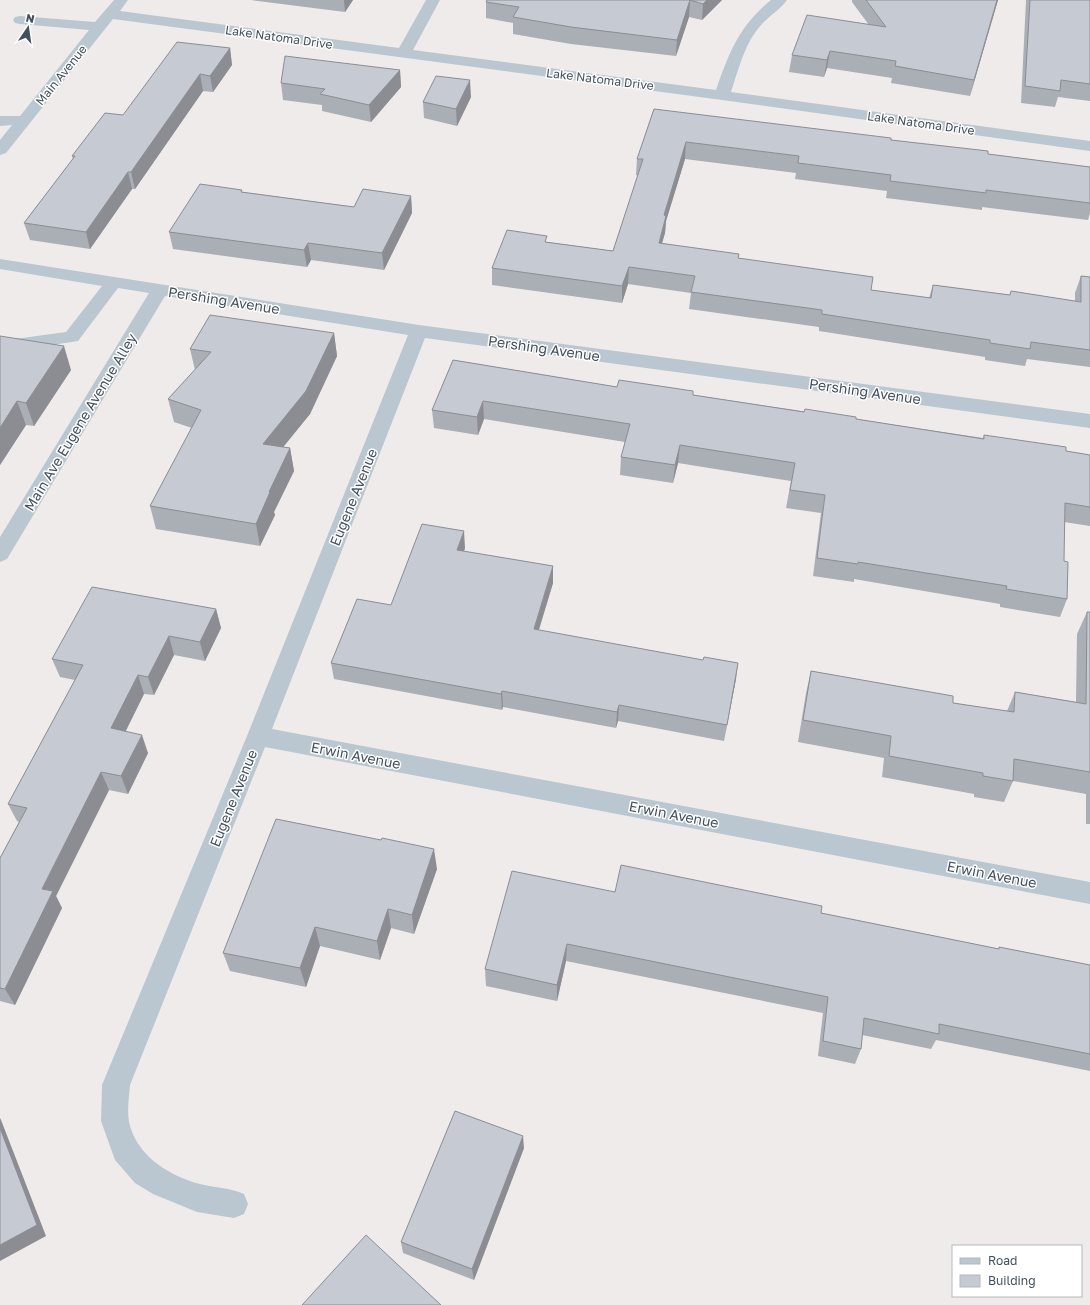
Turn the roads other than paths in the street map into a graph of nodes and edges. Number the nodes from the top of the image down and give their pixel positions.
1 (121, 0) edge
2 (433, 0) edge
3 (780, 0) edge
4 (110, 14) junction
5 (20, 20) dead end
6 (100, 27) junction
7 (404, 53) junction
8 (722, 95) junction
9 (25, 120) junction
10 (0, 122) edge
11 (1090, 146) edge
12 (0, 150) edge
13 (0, 264) edge
14 (113, 283) junction
15 (160, 290) junction
16 (419, 331) junction
17 (0, 347) edge
18 (1090, 421) edge
19 (0, 554) edge
20 (258, 736) junction
21 (1090, 892) edge
22 (234, 1204) dead end

1 - 4 street, Main Avenue
2 - 7 street
3 - 8 street
4 - 6 street, Main Avenue
4 - 7 street, Lake Natoma Drive
5 - 6 street
6 - 9 street, Main Avenue
7 - 8 street, Lake Natoma Drive
8 - 11 street, Lake Natoma Drive
9 - 10 street
9 - 12 street, Main Avenue
13 - 14 street, Pershing Avenue
14 - 15 street, Pershing Avenue
14 - 17 street
15 - 16 street, Pershing Avenue
15 - 19 street, Main Ave Eugene Avenue Alley
16 - 18 street, Pershing Avenue
16 - 20 street, Eugene Avenue
20 - 21 street, Erwin Avenue
20 - 22 street, Eugene Avenue

